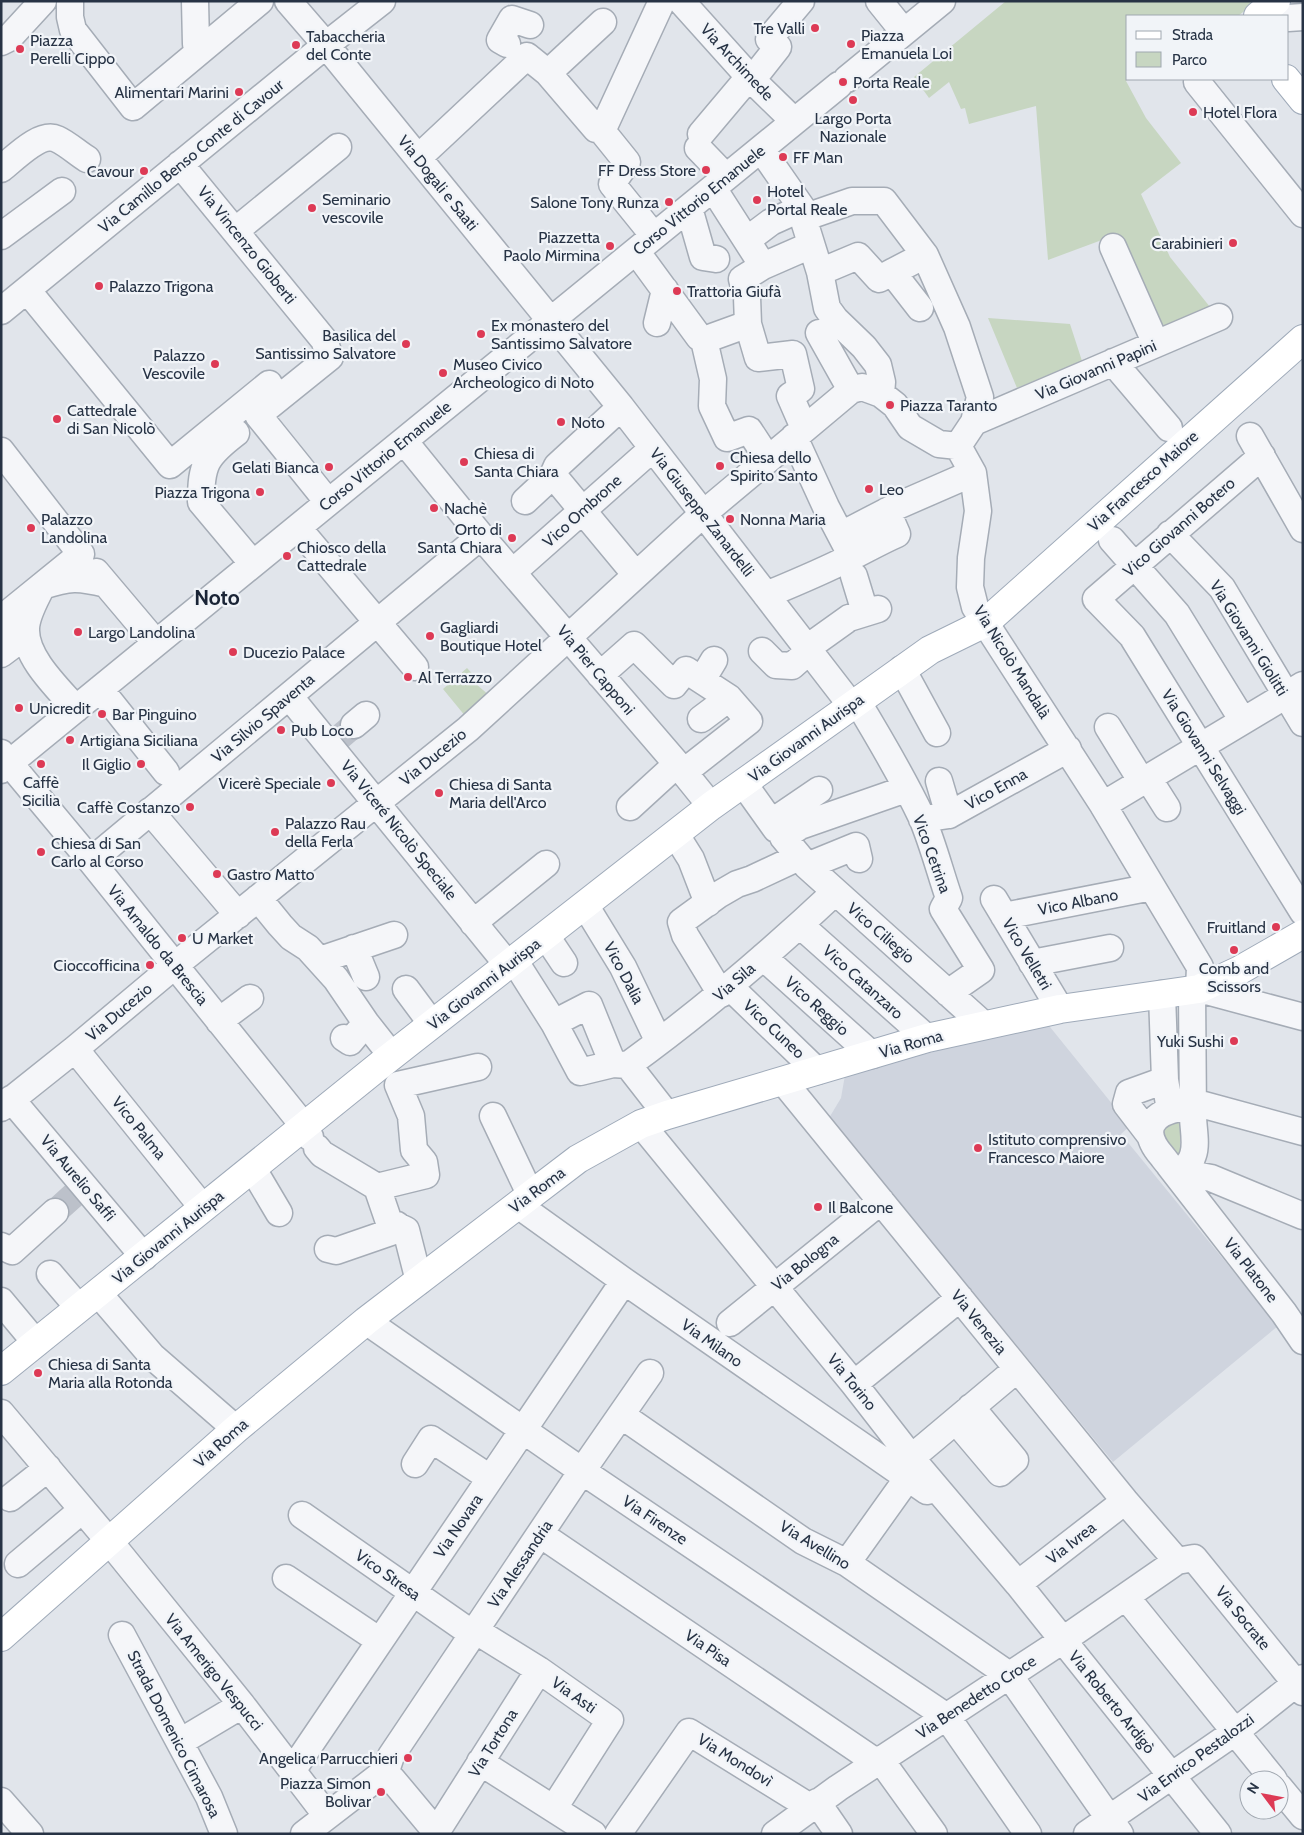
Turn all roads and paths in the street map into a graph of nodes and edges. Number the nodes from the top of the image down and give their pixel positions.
1 (70, 1) edge
2 (195, 1) edge
3 (260, 1) edge
4 (288, 1) edge
5 (382, 1) edge
6 (662, 1) edge
7 (681, 1) edge
8 (801, 1) edge
9 (880, 1) edge
10 (942, 1) edge
11 (40, 6) edge
12 (1274, 12) edge
13 (1303, 17) edge
14 (603, 22) dead end
15 (530, 25) dead end
16 (904, 32) junction
17 (1, 42) edge
18 (196, 44) dead end
19 (508, 44) junction
20 (326, 45) junction
21 (553, 68) junction
22 (751, 78) junction
23 (1287, 80) edge
24 (1197, 82) dead end
25 (578, 83) dead end
26 (1303, 100) edge
27 (794, 121) junction
28 (596, 129) dead end
29 (338, 146) dead end
30 (761, 149) junction
31 (418, 158) junction
32 (86, 159) dead end
33 (180, 164) junction
34 (1, 169) edge
35 (720, 183) junction
36 (62, 191) dead end
37 (689, 208) junction
38 (803, 213) junction
39 (1303, 214) edge
40 (235, 231) junction
41 (1, 236) edge
42 (747, 240) junction
43 (645, 244) junction
44 (811, 245) junction
45 (1113, 247) dead end
46 (925, 255) junction
47 (716, 259) dead end
48 (763, 266) junction
49 (820, 272) junction
50 (886, 276) junction
51 (27, 290) junction
52 (665, 290) junction
53 (920, 308) dead end
54 (1, 311) edge
55 (1218, 318) dead end
56 (551, 321) junction
57 (657, 323) dead end
58 (748, 324) junction
59 (819, 333) dead end
60 (1303, 339) edge
61 (324, 340) junction
62 (704, 340) junction
63 (1156, 344) junction
64 (1113, 362) junction
65 (850, 390) junction
66 (881, 394) junction
67 (621, 408) junction
68 (258, 415) junction
69 (974, 422) junction
70 (1169, 428) dead end
71 (799, 433) junction
72 (227, 440) junction
73 (404, 441) junction
74 (958, 446) junction
75 (652, 449) junction
76 (1, 451) edge
77 (287, 452) junction
78 (768, 459) junction
79 (972, 473) junction
80 (553, 475) junction
81 (525, 501) dead end
82 (328, 502) junction
83 (582, 511) junction
84 (704, 514) junction
85 (298, 528) junction
86 (1303, 529) edge
87 (1170, 534) junction
88 (481, 536) junction
89 (1112, 540) dead end
90 (76, 547) junction
91 (849, 556) junction
92 (253, 564) junction
93 (1134, 566) junction
94 (513, 572) junction
95 (636, 575) junction
96 (106, 584) junction
97 (42, 586) junction
98 (766, 595) junction
99 (1096, 599) joint
100 (3, 618) edge
101 (377, 623) junction
102 (985, 624) junction
103 (568, 637) junction
104 (156, 643) junction
105 (808, 649) junction
106 (762, 650) dead end
107 (1, 654) edge
108 (414, 668) dead end
109 (902, 670) junction
110 (600, 675) junction
111 (100, 689) junction
112 (1294, 690) edge
113 (289, 696) junction
114 (729, 698) junction
115 (854, 703) junction
116 (76, 709) junction
117 (701, 720) dead end
118 (1243, 721) junction
119 (1303, 723) edge
120 (1108, 727) dead end
121 (937, 734) dead end
122 (1200, 747) junction
123 (1068, 749) junction
124 (4, 762) edge
125 (680, 768) junction
126 (166, 772) dead end
127 (1145, 780) junction
128 (939, 781) dead end
129 (906, 789) junction
130 (819, 790) dead end
131 (751, 794) dead end
132 (377, 804) junction
133 (1103, 805) junction
134 (711, 806) junction
135 (630, 807) dead end
136 (1167, 808) dead end
137 (150, 811) junction
138 (948, 815) junction
139 (922, 819) junction
140 (676, 835) junction
141 (787, 842) junction
142 (859, 859) dead end
143 (91, 861) junction
144 (546, 864) dead end
145 (1152, 887) junction
146 (835, 892) junction
147 (258, 898) junction
148 (708, 903) junction
149 (585, 905) junction
150 (999, 907) joint
151 (1303, 912) edge
152 (238, 915) junction
153 (473, 923) junction
154 (800, 925) junction
155 (1303, 934) edge
156 (394, 935) dead end
157 (546, 936) junction
158 (354, 948) junction
159 (1110, 948) dead end
160 (763, 957) junction
161 (320, 960) junction
162 (1032, 962) junction
163 (511, 963) junction
164 (564, 963) dead end
165 (174, 966) junction
166 (366, 977) dead end
167 (406, 990) dead end
168 (1195, 990) junction
169 (725, 991) junction
170 (948, 993) junction
171 (1162, 994) junction
172 (250, 998) dead end
173 (1060, 1009) junction
174 (1303, 1017) edge
175 (219, 1021) junction
176 (366, 1023) junction
177 (554, 1023) junction
178 (432, 1024) junction
179 (984, 1025) junction
180 (344, 1038) dead end
181 (926, 1038) junction
182 (659, 1042) junction
183 (75, 1049) junction
184 (872, 1055) junction
185 (392, 1056) junction
186 (620, 1064) junction
187 (478, 1067) dead end
188 (817, 1071) junction
189 (1164, 1080) junction
190 (783, 1081) junction
191 (6, 1104) edge
192 (1184, 1109) junction
193 (667, 1115) junction
194 (493, 1116) dead end
195 (641, 1124) junction
196 (1303, 1132) edge
197 (1149, 1134) junction
198 (310, 1137) junction
199 (1195, 1164) junction
200 (1170, 1165) junction
201 (252, 1169) junction
202 (377, 1187) junction
203 (524, 1200) junction
204 (881, 1201) junction
205 (1198, 1201) junction
206 (203, 1208) junction
207 (55, 1212) tunnel mouth
208 (279, 1213) dead end
209 (1303, 1216) edge
210 (397, 1225) junction
211 (1, 1246) edge
212 (328, 1249) dead end
213 (144, 1257) junction
214 (50, 1274) dead end
215 (419, 1281) junction
216 (624, 1281) junction
217 (774, 1286) junction
218 (960, 1298) junction
219 (88, 1300) junction
220 (1, 1301) edge
221 (1293, 1310) edge
222 (366, 1321) junction
223 (730, 1323) dead end
224 (1303, 1340) edge
225 (36, 1343) junction
226 (1017, 1369) junction
227 (1, 1371) edge
228 (650, 1373) dead end
229 (854, 1384) junction
230 (1, 1413) edge
231 (621, 1415) junction
232 (236, 1429) junction
233 (523, 1430) junction
234 (415, 1464) dead end
235 (912, 1467) junction
236 (48, 1468) junction
237 (582, 1471) junction
238 (490, 1478) junction
239 (10, 1498) dead end
240 (1125, 1501) junction
241 (82, 1510) junction
242 (302, 1516) dead end
243 (540, 1534) junction
244 (109, 1541) junction
245 (1177, 1561) junction
246 (846, 1563) junction
247 (18, 1564) dead end
248 (286, 1578) dead end
249 (1018, 1584) junction
250 (413, 1592) junction
251 (1126, 1597) junction
252 (474, 1632) junction
253 (122, 1635) dead end
254 (1, 1637) edge
255 (380, 1640) junction
256 (1063, 1640) junction
257 (539, 1670) junction
258 (1009, 1675) junction
259 (1301, 1685) edge
260 (242, 1706) junction
261 (947, 1717) junction
262 (1234, 1732) junction
263 (180, 1742) junction
264 (878, 1761) junction
265 (480, 1762) junction
266 (388, 1765) junction
267 (1266, 1770) edge
268 (292, 1771) junction
269 (1172, 1776) junction
270 (1289, 1799) edge
271 (1, 1801) edge
272 (814, 1804) junction
273 (554, 1808) junction
274 (322, 1810) junction
275 (1303, 1816) edge
276 (440, 1827) edge
277 (1114, 1827) edge
278 (30, 1834) edge
279 (224, 1834) edge
280 (304, 1834) edge
281 (593, 1834) edge
282 (618, 1834) edge
283 (775, 1834) edge
284 (839, 1834) edge
285 (934, 1834) edge
286 (1028, 1834) edge
287 (1087, 1834) edge
288 (1218, 1834) edge

1 - 3 street
2 - 18 street
4 - 20 street, Via Dogali e Saati
5 - 20 street, Via Camillo Benso Conte di Cavour
6 - 43 street
7 - 22 street, Via Archimede
8 - 22 street
9 - 16 street
10 - 16 street, Corso Vittorio Emanuele
11 - 17 street
12 - 13 street
14 - 21 street
15 - 19 street
16 - 27 street, Corso Vittorio Emanuele
19 - 21 street
19 - 31 street
20 - 31 street, Via Dogali e Saati
20 - 33 street, Via Camillo Benso Conte di Cavour
21 - 25 street
21 - 28 street
22 - 27 street, Via Archimede
22 - 35 street
23 - 26 main road
24 - 39 street
27 - 30 street, Corso Vittorio Emanuele
29 - 40 street
30 - 35 street, Corso Vittorio Emanuele
30 - 38 street
31 - 56 street, Via Dogali e Saati
32 - 34 street
33 - 40 street, Via Vincenzo Gioberti
33 - 51 street, Via Camillo Benso Conte di Cavour
35 - 37 street, Corso Vittorio Emanuele
35 - 42 street
36 - 41 street
37 - 43 street, Corso Vittorio Emanuele
37 - 47 street
38 - 42 street
38 - 44 street
38 - 46 street
40 - 61 street, Via Vincenzo Gioberti
42 - 48 street
43 - 52 street
43 - 56 street, Corso Vittorio Emanuele
44 - 48 street
44 - 49 street
45 - 63 street
46 - 50 street
46 - 69 street
48 - 58 street
49 - 50 street
49 - 66 street
50 - 53 street
51 - 54 street, Via Camillo Benso Conte di Cavour
51 - 61 street
52 - 57 street
52 - 62 street
55 - 63 street, Via Giovanni Papini
56 - 67 street, Via Giuseppe Zanardelli
56 - 73 street, Corso Vittorio Emanuele
58 - 62 street
58 - 71 street
59 - 65 street
60 - 102 main road, Via Francesco Maiore
61 - 68 street
62 - 78 street
63 - 64 street, Via Giovanni Papini
64 - 69 street, Via Giovanni Papini
64 - 70 street
65 - 66 street
65 - 71 street, Via Ducezio
66 - 74 street
67 - 75 street, Via Giuseppe Zanardelli
67 - 80 street
68 - 72 street
68 - 77 street
69 - 74 street
71 - 78 street, Via Ducezio
71 - 91 street
72 - 77 street
72 - 92 street
73 - 82 street, Corso Vittorio Emanuele
73 - 88 street, Via Pier Capponi
74 - 79 street, Via Nicolò Mandalà
75 - 83 street, Vico Ombrone
75 - 84 street, Via Giuseppe Zanardelli
76 - 90 street
77 - 82 street
78 - 84 street, Via Ducezio
79 - 91 street
79 - 102 street, Via Nicolò Mandalà
80 - 81 street
80 - 83 street
82 - 85 street, Corso Vittorio Emanuele
83 - 94 street, Vico Ombrone
83 - 95 street
84 - 95 street, Via Ducezio
84 - 98 street, Via Giuseppe Zanardelli
85 - 92 street, Corso Vittorio Emanuele
85 - 101 street
86 - 87 street, Vico Giovanni Botero
87 - 93 street, Vico Giovanni Botero
87 - 112 street, Via Giovanni Giolitti
88 - 94 street, Via Pier Capponi
88 - 101 street, Via Silvio Spaventa
89 - 93 street
90 - 96 street
90 - 97 street
91 - 98 street
91 - 105 street
92 - 104 street, Corso Vittorio Emanuele
93 - 99 street, Vico Giovanni Botero
93 - 118 street
94 - 103 street, Via Pier Capponi
95 - 103 street, Via Ducezio
96 - 97 street
96 - 104 street
97 - 100 street
97 - 116 street
98 - 105 street, Via Giuseppe Zanardelli
99 - 122 street, Via Giovanni Selvaggi
100 - 107 street
101 - 108 street
101 - 113 street, Via Silvio Spaventa
102 - 109 main road, Via Giovanni Aurispa
102 - 123 street, Via Nicolò Mandalà
103 - 110 street, Via Pier Capponi
103 - 132 street, Via Ducezio
104 - 111 street, Corso Vittorio Emanuele
105 - 106 street
105 - 115 street, Via Giuseppe Zanardelli
109 - 115 main road, Via Giovanni Aurispa
109 - 121 street
110 - 114 street
110 - 125 street, Via Pier Capponi
111 - 116 street, Corso Vittorio Emanuele
111 - 126 street
112 - 118 street
112 - 119 street, Via Giovanni Giolitti
113 - 132 street, Via Viceré Nicolò Speciale
113 - 137 street, Via Silvio Spaventa
114 - 117 street
114 - 125 street
115 - 129 street, Vico Cetrina
115 - 134 main road, Via Giovanni Aurispa
116 - 124 street, Corso Vittorio Emanuele
118 - 122 street
120 - 127 street
122 - 127 street
122 - 151 street, Via Giovanni Selvaggi
123 - 133 street, Via Nicolò Mandalà
123 - 138 street, Vico Enna
124 - 143 street, Via Arnaldo da Brescia
125 - 134 street, Via Pier Capponi
125 - 135 street
127 - 133 street
127 - 136 street
128 - 138 street
129 - 139 street, Vico Cetrina
129 - 141 street
130 - 141 street
131 - 141 street, Vico Ciliegio
132 - 147 street, Via Ducezio
132 - 153 street, Via Viceré Nicolò Speciale
133 - 145 street, Via Nicolò Mandalà
134 - 140 main road, Via Giovanni Aurispa
137 - 143 street, Via Silvio Spaventa
137 - 152 street
138 - 139 street, Vico Enna
139 - 170 street, Vico Cetrina
140 - 148 street
140 - 149 main road, Via Giovanni Aurispa
141 - 142 street
141 - 146 street, Vico Ciliegio
141 - 148 street
143 - 165 street, Via Arnaldo da Brescia
144 - 153 street
145 - 150 street, Vico Albano
145 - 168 street, Via Nicolò Mandalà
146 - 154 street, Via Sila
146 - 170 street, Vico Ciliegio
147 - 152 street, Via Ducezio
147 - 161 street
148 - 169 street, Vico Cuneo
149 - 157 main road, Via Giovanni Aurispa
149 - 182 street, Vico Dalia
150 - 162 street, Vico Velletri
152 - 165 street, Via Ducezio
153 - 163 street, Via Viceré Nicolò Speciale
154 - 160 street, Via Sila
154 - 181 street, Vico Catanzaro
155 - 168 main road, Via Roma
156 - 158 street
157 - 163 main road, Via Giovanni Aurispa
157 - 164 street
158 - 161 street
158 - 166 street
159 - 162 street
160 - 169 street, Via Sila
160 - 184 street, Vico Reggio
161 - 176 street
162 - 173 street, Vico Velletri
163 - 177 street, Via Viceré Nicolò Speciale
163 - 178 main road, Via Giovanni Aurispa
165 - 175 street, Via Arnaldo da Brescia
165 - 183 street, Via Ducezio
167 - 178 street
168 - 171 main road, Via Roma
168 - 174 street
168 - 192 street
169 - 182 street, Via Sila
169 - 188 street, Vico Cuneo
170 - 179 street, Vico Ciliegio
171 - 173 main road, Via Roma
171 - 189 street
172 - 175 street
173 - 179 main road, Via Roma
175 - 198 street, Via Arnaldo da Brescia
176 - 180 street
176 - 185 street
177 - 186 street, Via Viceré Nicolò Speciale
177 - 186 street
178 - 185 main road, Via Giovanni Aurispa
179 - 181 main road, Via Roma
181 - 184 main road, Via Roma
182 - 186 street, Via Sila
183 - 191 street, Via Ducezio
183 - 206 street, Vico Palma
184 - 188 main road, Via Roma
185 - 198 main road, Via Giovanni Aurispa
186 - 193 street
187 - 202 street
188 - 190 main road, Via Roma
189 - 192 street
189 - 197 street, Via Platone
190 - 193 main road, Via Roma
190 - 204 street, Via Venezia
191 - 213 street, Via Aurelio Saffi
192 - 196 street
192 - 197 street
192 - 199 street
193 - 195 main road, Via Roma
194 - 203 street
195 - 203 main road, Via Roma
195 - 217 street, Via Torino
197 - 200 street, Via Platone
198 - 201 main road, Via Giovanni Aurispa
198 - 202 street, Via Arnaldo da Brescia
199 - 200 street
199 - 205 street
199 - 209 street
200 - 205 street, Via Platone
201 - 206 main road, Via Giovanni Aurispa
201 - 208 street
202 - 210 street
203 - 215 main road, Via Roma
203 - 216 street, Via Milano
204 - 217 street, Via Bologna
204 - 218 street, Via Venezia
205 - 221 street, Via Platone
206 - 213 main road, Via Giovanni Aurispa
207 - 211 street
210 - 212 street
210 - 215 street
213 - 219 main road, Via Giovanni Aurispa
214 - 219 street
215 - 222 main road, Via Roma
216 - 233 street, Via Novara
216 - 235 street, Via Milano
217 - 223 street, Via Bologna
217 - 229 street, Via Torino
218 - 226 street, Via Venezia
218 - 229 street
219 - 225 main road, Via Giovanni Aurispa
219 - 232 street
220 - 225 street
221 - 224 street, Via Platone
222 - 232 main road, Via Roma
222 - 233 street, Via Firenze
225 - 227 main road, Via Giovanni Aurispa
226 - 235 street
226 - 240 street, Via Venezia
228 - 231 street, Via Alessandria
229 - 235 street, Via Torino
230 - 236 street, Via Amerigo Vespucci
231 - 237 street, Via Alessandria
231 - 246 street, Via Avellino
232 - 244 main road, Via Roma
233 - 237 street, Via Firenze
233 - 238 street, Via Novara
234 - 238 street
235 - 246 street
235 - 249 street, Via Torino
236 - 239 street
236 - 241 street, Via Amerigo Vespucci
237 - 243 street, Via Alessandria
237 - 261 street, Via Firenze
238 - 250 street, Via Novara
240 - 245 street, Via Venezia
240 - 249 street, Via Ivrea
241 - 244 street, Via Amerigo Vespucci
241 - 247 street
242 - 250 street, Vico Stresa
243 - 252 street, Via Alessandria
243 - 264 street, Via Pisa
244 - 254 main road, Via Roma
244 - 260 street, Via Amerigo Vespucci
245 - 251 street, Via Benedetto Croce
245 - 259 street, Via Socrate
246 - 258 street, Via Avellino
248 - 255 street
249 - 256 street, Via Torino
250 - 252 street, Vico Stresa
250 - 255 street, Via Novara
251 - 256 street, Via Benedetto Croce
251 - 262 street
252 - 257 street, Via Asti
252 - 266 street, Via Alessandria
253 - 263 street, Strada Domenico Cimarosa
255 - 268 street, Via Novara
256 - 258 street, Via Benedetto Croce
256 - 269 street, Via Roberto Ardigò
257 - 265 street, Via Tortona
257 - 273 street, Via Asti
258 - 261 street, Via Benedetto Croce
258 - 277 street
259 - 262 street, Via Enrico Pestalozzi
260 - 263 street
260 - 268 street, Via Amerigo Vespucci
261 - 264 street, Via Benedetto Croce
261 - 286 street
262 - 267 street
262 - 269 street, Via Enrico Pestalozzi
263 - 279 street, Strada Domenico Cimarosa
264 - 272 street, Via Benedetto Croce
264 - 285 street, Via Pisa
265 - 273 street
265 - 276 street, Via Tortona
266 - 274 street
266 - 276 street
268 - 274 street, Via Amerigo Vespucci
269 - 277 street, Via Enrico Pestalozzi
269 - 288 street, Via Roberto Ardigò
270 - 275 street
271 - 278 street
272 - 282 street, Via Mondovì
272 - 283 street, Via Benedetto Croce
272 - 284 street
273 - 281 street
274 - 280 street
277 - 287 street, Via Enrico Pestalozzi

